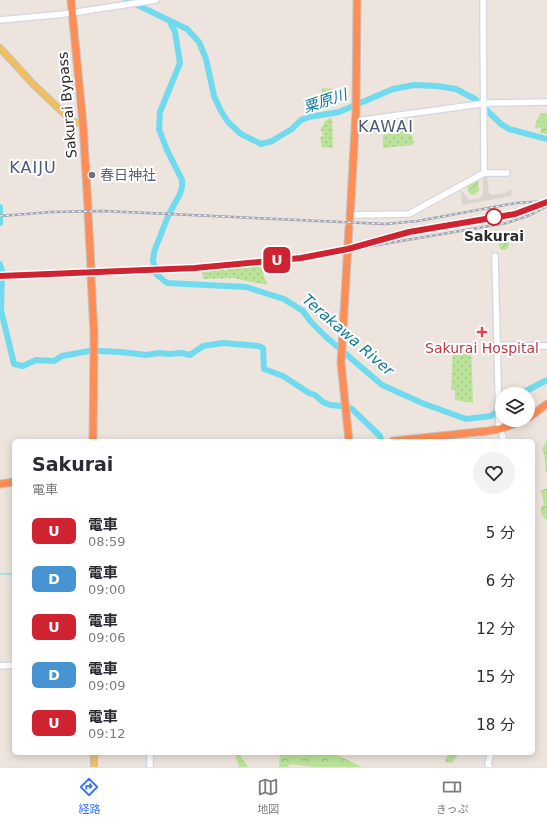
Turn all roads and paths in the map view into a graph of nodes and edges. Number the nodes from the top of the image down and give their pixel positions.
1 (71, 0) edge
2 (156, 0) edge
3 (357, 0) edge
4 (483, 0) edge
5 (71, 12) junction
6 (0, 20) edge
7 (0, 48) edge
8 (485, 101) junction
9 (547, 102) edge
10 (356, 121) junction
11 (83, 124) junction
12 (484, 173) junction
13 (507, 173) dead end
14 (350, 217) joint
15 (349, 227) dead end
16 (494, 256) dead end
17 (91, 268) dead end
18 (91, 276) dead end
19 (497, 345) junction
20 (547, 346) edge
21 (547, 404) edge
22 (535, 413) edge
23 (505, 427) edge
24 (500, 429) junction
25 (93, 439) edge
26 (349, 439) edge
27 (411, 439) edge
28 (503, 439) edge
29 (12, 482) edge
30 (0, 484) edge
31 (12, 665) edge
32 (0, 666) edge
33 (94, 755) edge
34 (150, 755) edge
35 (490, 755) edge
36 (94, 767) edge
37 (150, 767) edge
38 (489, 767) edge

1 - 5 highway, Sakurai Bypass
2 - 5 street
3 - 10 highway
4 - 8 street
5 - 6 street
5 - 11 highway, Sakurai Bypass
7 - 11 main road
8 - 9 street
8 - 10 street
8 - 12 street
10 - 14 highway
11 - 17 highway, Sakurai Bypass
12 - 13 street
12 - 14 street
15 - 26 highway
16 - 19 street
18 - 25 highway
19 - 20 street
19 - 24 street
21 - 22 highway
23 - 24 highway
24 - 27 highway
24 - 28 street
29 - 30 highway
31 - 32 street
33 - 36 main road
34 - 37 street
35 - 38 street

